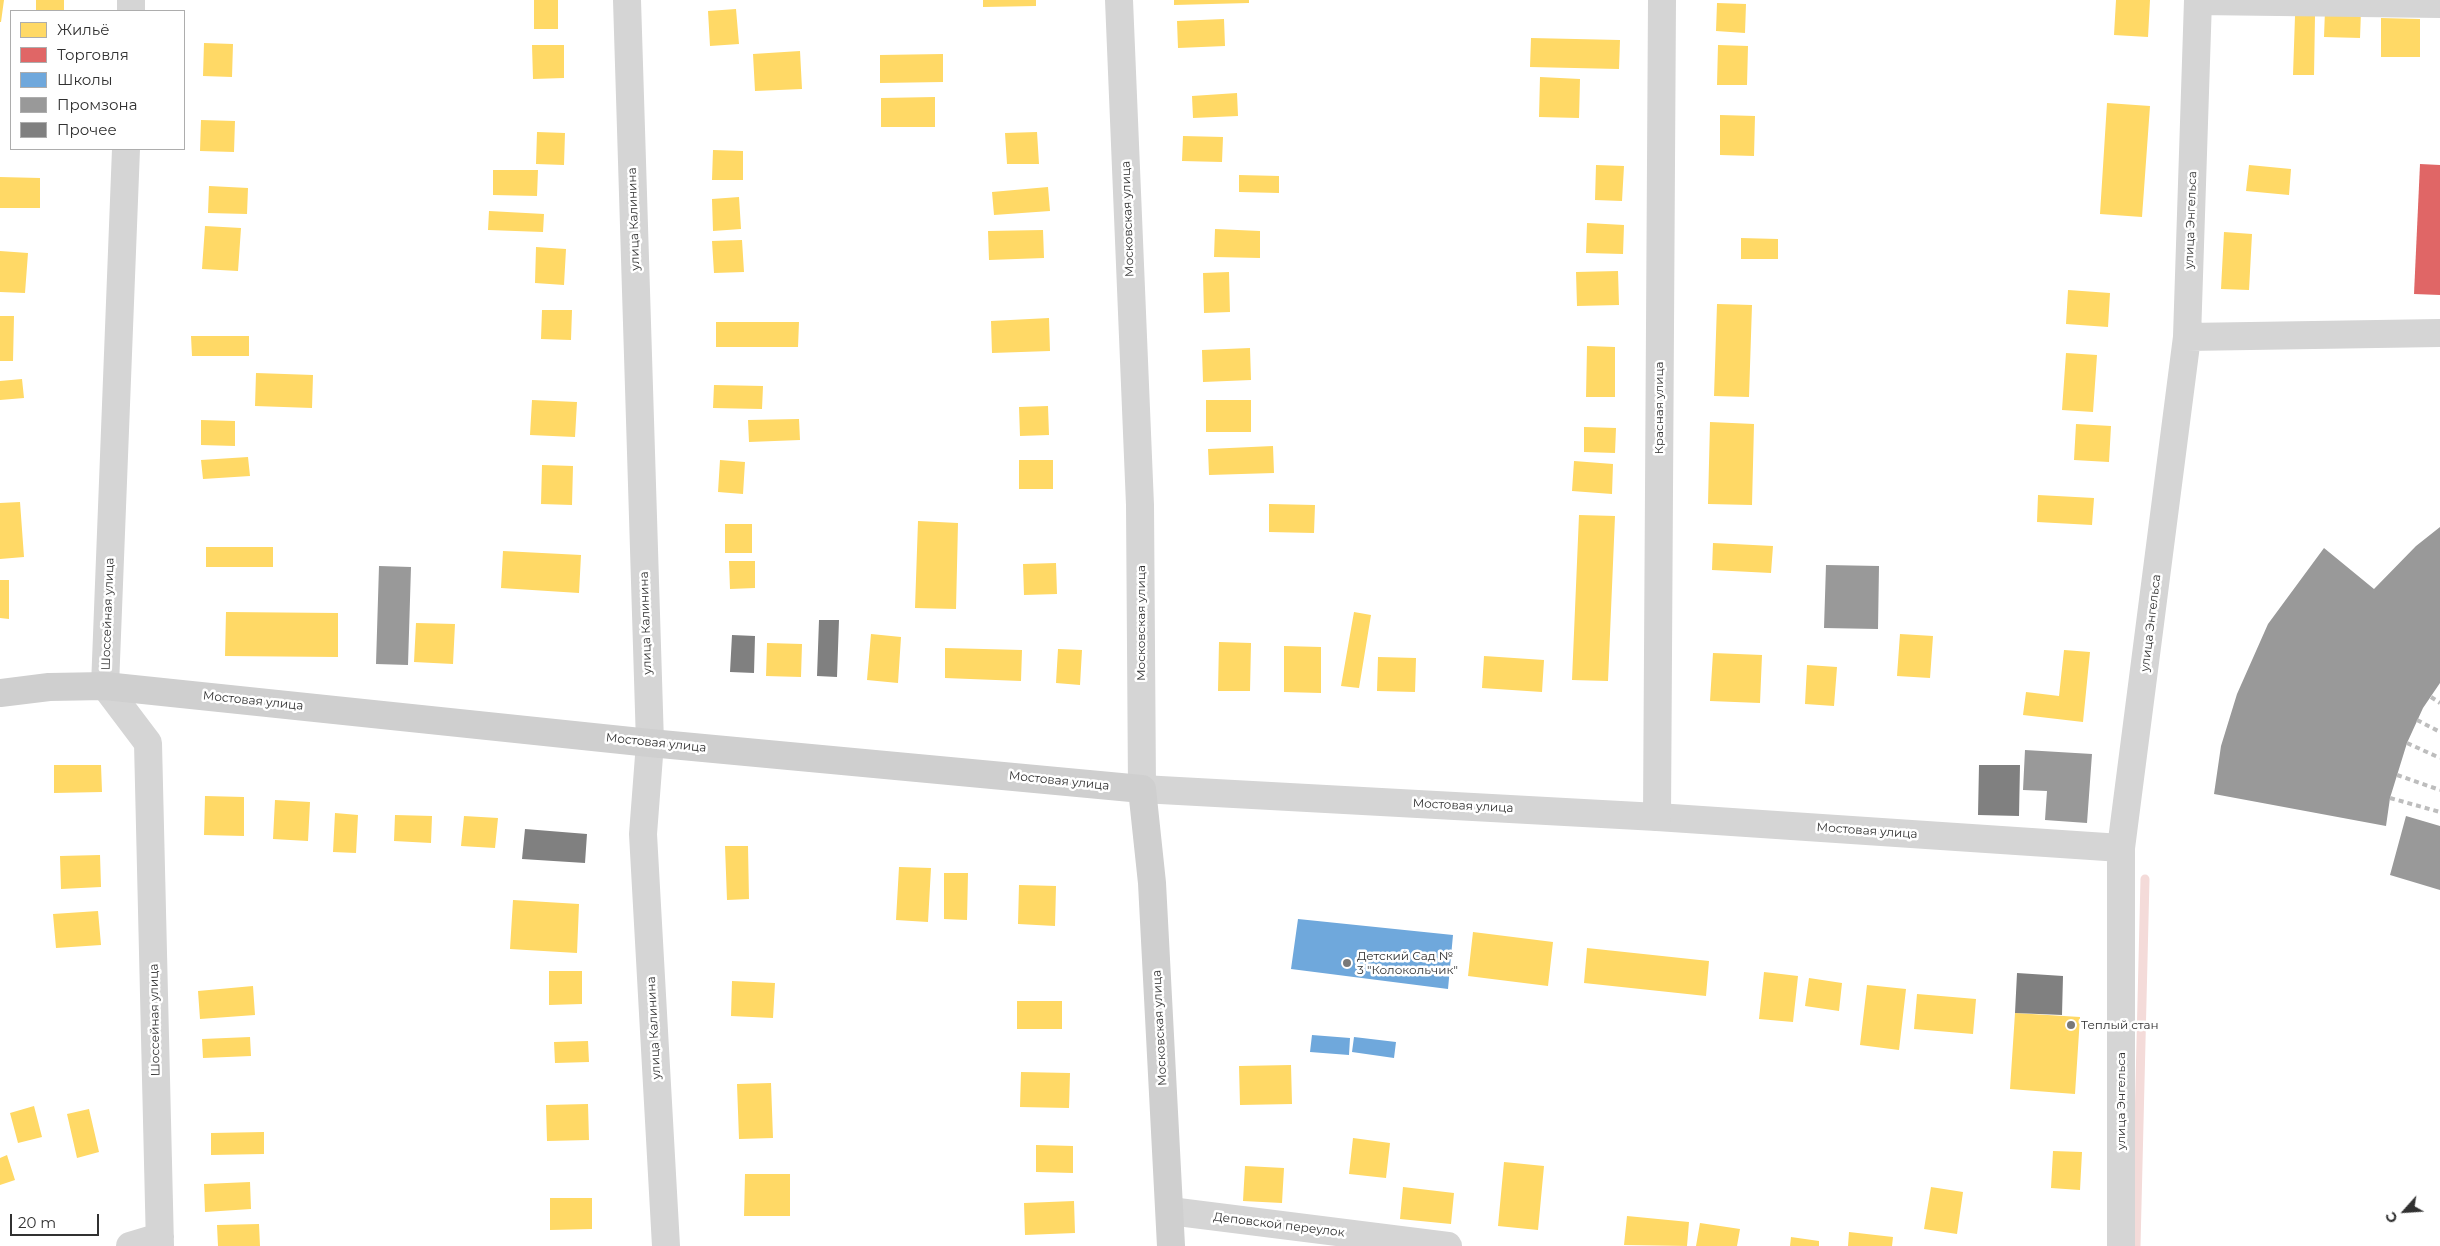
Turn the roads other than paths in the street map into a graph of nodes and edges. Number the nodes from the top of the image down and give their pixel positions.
1 (627, 0) edge
2 (1119, 0) edge
3 (1662, 0) edge
4 (2198, 0) edge
5 (2440, 4) edge
6 (126, 150) edge
7 (2440, 332) edge
8 (2187, 337) junction
9 (105, 686) junction
10 (0, 693) edge
11 (650, 743) junction
12 (1142, 789) junction
13 (1656, 817) junction
14 (2121, 848) junction
15 (1170, 1211) junction
16 (160, 1242) edge
17 (130, 1246) edge
18 (666, 1246) edge
19 (1171, 1246) edge
20 (1448, 1246) edge
21 (2121, 1246) edge

1 - 11 street, улица Калинина
2 - 12 street, Московская улица
3 - 13 street, Красная улица
4 - 5 street
4 - 8 street, улица Энгельса
6 - 9 street, Шоссейная улица
7 - 8 street
8 - 14 street, улица Энгельса
9 - 10 main road, Мостовая улица
9 - 11 main road, Мостовая улица
9 - 16 street, Шоссейная улица
11 - 12 main road, Мостовая улица
11 - 18 street, улица Калинина
12 - 13 street, Мостовая улица
12 - 15 main road, Московская улица
13 - 14 street, Мостовая улица
14 - 21 street, улица Энгельса
15 - 19 main road, Московская улица
15 - 20 street, Деповской переулок
16 - 17 street

